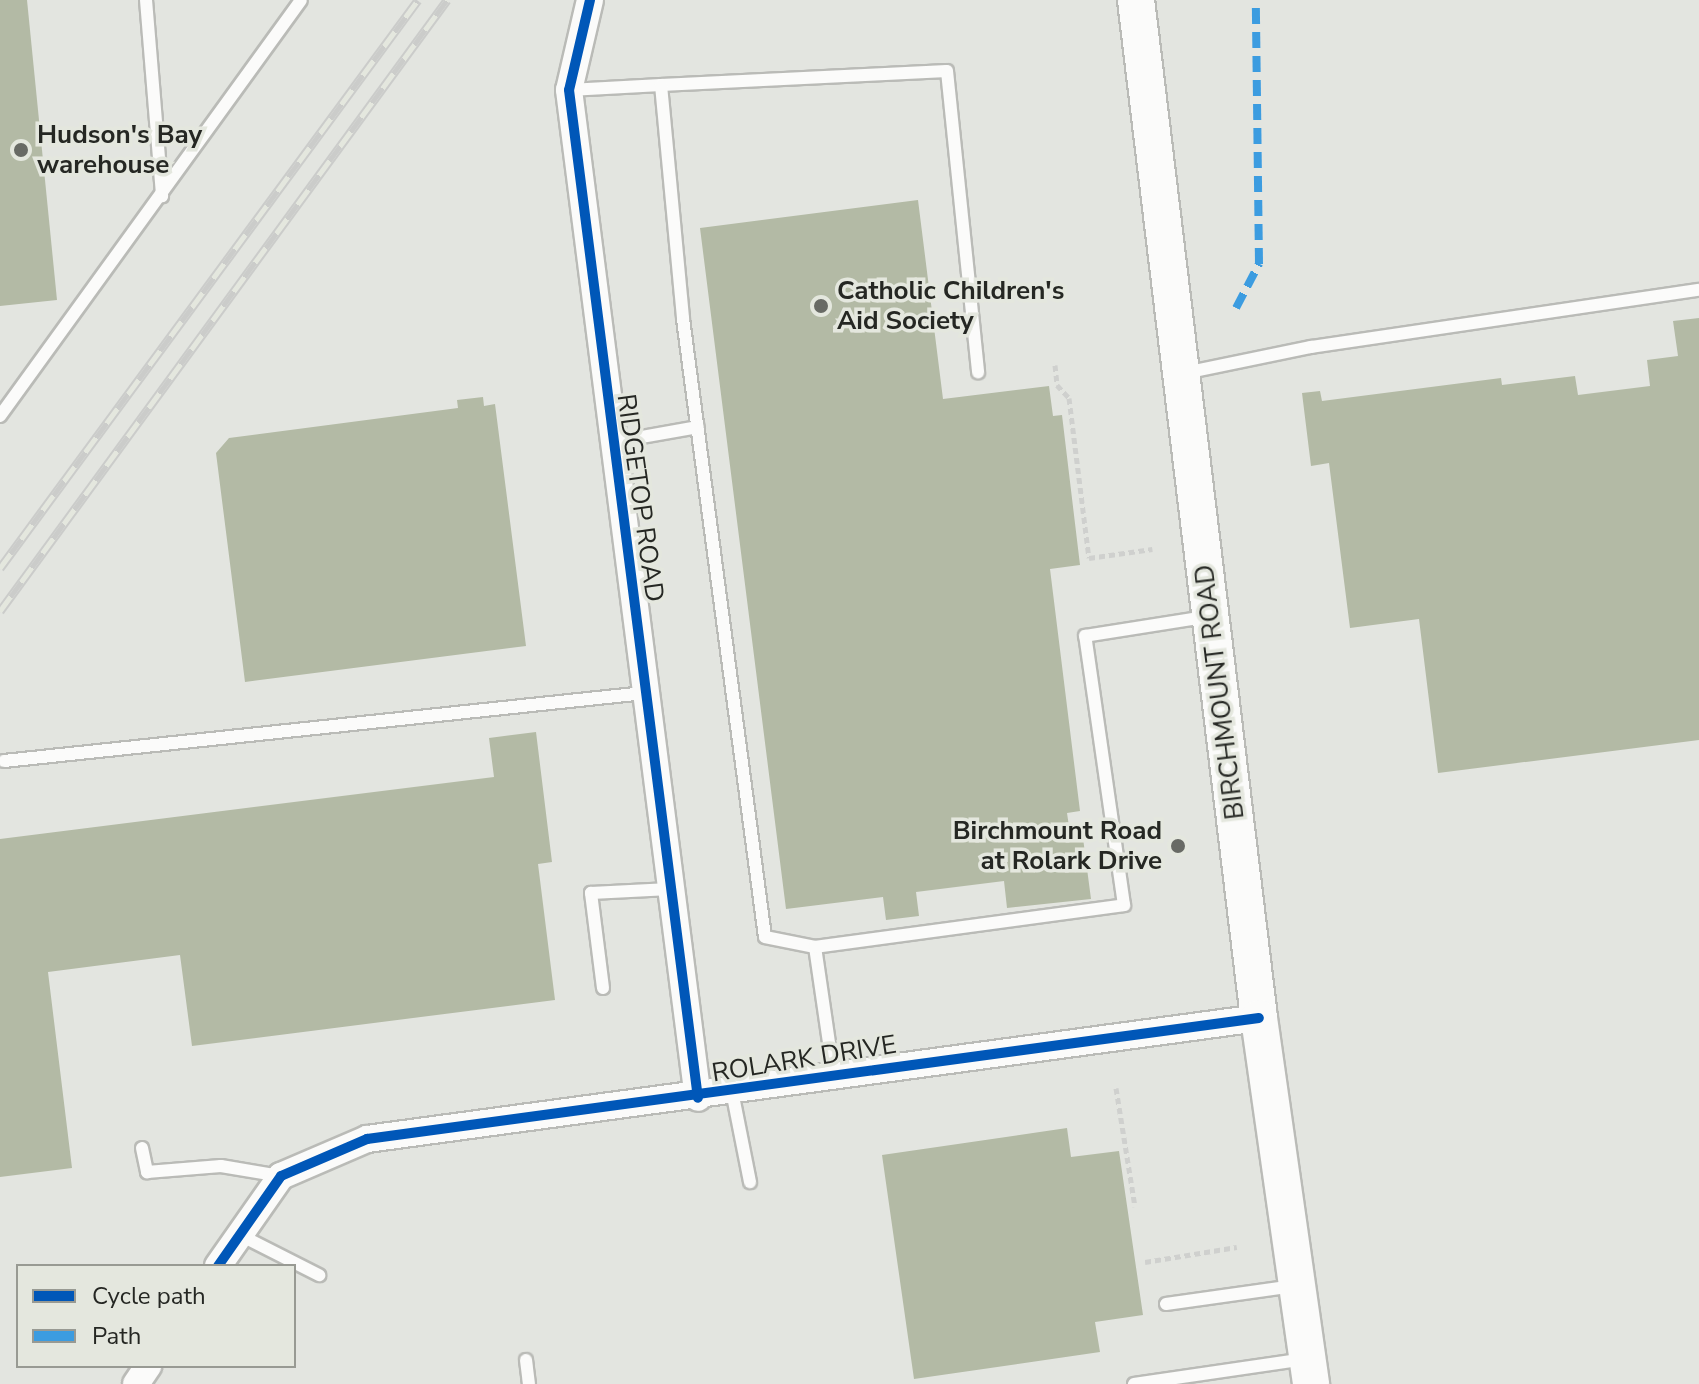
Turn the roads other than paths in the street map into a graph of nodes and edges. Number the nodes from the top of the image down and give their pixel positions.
1 (146, 0) edge
2 (301, 0) edge
3 (590, 0) edge
4 (1136, 0) edge
5 (661, 85) junction
6 (569, 90) junction
7 (162, 196) junction
8 (1699, 290) edge
9 (978, 372) dead end
10 (1182, 374) junction
11 (0, 416) edge
12 (698, 427) junction
13 (609, 442) junction
14 (1210, 616) junction
15 (645, 693) junction
16 (4, 761) dead end
17 (670, 889) junction
18 (815, 947) junction
19 (603, 988) dead end
20 (1259, 1018) junction
21 (834, 1077) junction
22 (732, 1091) junction
23 (698, 1098) junction
24 (142, 1148) dead end
25 (281, 1176) junction
26 (750, 1182) dead end
27 (240, 1235) junction
28 (219, 1264) edge
29 (319, 1275) dead end
30 (1297, 1286) junction
31 (1166, 1304) dead end
32 (526, 1360) dead end
33 (1309, 1372) edge
34 (529, 1384) edge
35 (1134, 1384) edge

1 - 7 lane
2 - 7 lane
3 - 6 street, RIDGETOP ROAD
4 - 10 main road, BIRCHMOUNT ROAD
5 - 6 lane
5 - 9 lane
5 - 12 lane
6 - 13 street, RIDGETOP ROAD
7 - 11 lane
8 - 10 lane
10 - 14 main road, BIRCHMOUNT ROAD
12 - 13 lane
12 - 18 lane
13 - 15 street, RIDGETOP ROAD
14 - 18 lane
14 - 20 main road, BIRCHMOUNT ROAD
15 - 16 lane
15 - 17 street, RIDGETOP ROAD
17 - 19 lane
17 - 23 street, RIDGETOP ROAD
18 - 21 lane
20 - 21 street, ROLARK DRIVE
20 - 30 main road, BIRCHMOUNT ROAD
21 - 22 street, ROLARK DRIVE
22 - 23 street, ROLARK DRIVE
22 - 26 lane
23 - 25 street, ROLARK DRIVE
24 - 25 lane
25 - 27 street
27 - 28 street
27 - 29 lane
30 - 31 lane
30 - 33 main road, BIRCHMOUNT ROAD
32 - 34 lane
33 - 35 lane

